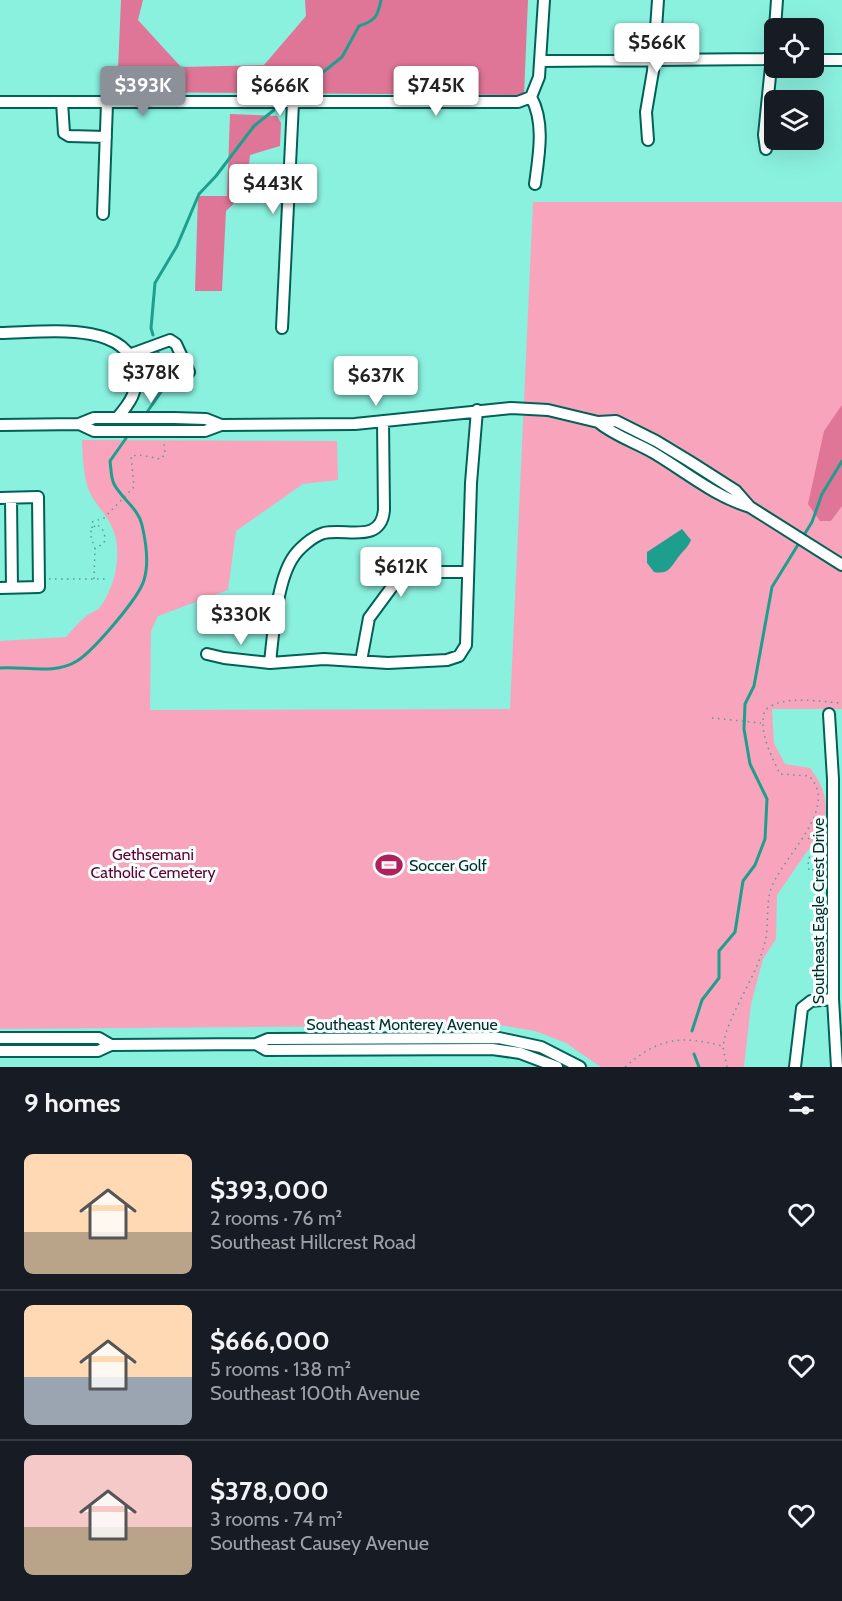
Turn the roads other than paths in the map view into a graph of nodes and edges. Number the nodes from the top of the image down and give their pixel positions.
1 (544, 0) edge
2 (658, 0) edge
3 (777, 0) edge
4 (776, 18) edge
5 (764, 59) edge
6 (654, 60) junction
7 (824, 60) edge
8 (842, 60) edge
9 (540, 61) junction
10 (531, 97) junction
11 (0, 102) edge
12 (62, 102) junction
13 (107, 103) junction
14 (293, 103) junction
15 (105, 137) junction
16 (648, 140) dead end
17 (535, 184) dead end
18 (103, 214) dead end
19 (282, 328) dead end
20 (0, 333) edge
21 (129, 355) junction
22 (189, 372) dead end
23 (477, 410) junction
24 (122, 418) junction
25 (383, 421) junction
26 (0, 424) edge
27 (79, 424) junction
28 (221, 425) junction
29 (5, 498) edge
30 (842, 565) edge
31 (467, 572) junction
32 (0, 588) edge
33 (12, 588) junction
34 (207, 654) dead end
35 (361, 661) junction
36 (270, 663) junction
37 (829, 714) dead end
38 (837, 778) edge
39 (837, 912) edge
40 (833, 999) junction
41 (0, 1038) edge
42 (256, 1044) junction
43 (111, 1045) junction
44 (839, 1047) edge
45 (0, 1051) edge
46 (557, 1067) edge
47 (580, 1067) edge
48 (795, 1067) edge
49 (837, 1067) edge

1 - 9 street
2 - 6 street
3 - 4 street
5 - 6 street
6 - 9 street
6 - 16 street
7 - 8 street
9 - 10 street
10 - 14 street
10 - 17 street
11 - 12 street
12 - 13 street
12 - 15 street
13 - 14 street
13 - 15 street
14 - 19 street
15 - 18 street
20 - 21 street
21 - 22 street
21 - 24 street
23 - 25 street
23 - 30 street
23 - 31 street
24 - 27 street
24 - 28 street
25 - 28 street
25 - 36 street
26 - 27 street
27 - 28 street
29 - 33 street
29 - 33 street
31 - 35 street
31 - 35 street
32 - 33 street
34 - 36 street
35 - 36 street
37 - 38 street, Southeast Eagle Crest Drive
38 - 39 street, Southeast Eagle Crest Drive
39 - 40 street, Southeast Eagle Crest Drive
40 - 44 street, Southeast Eagle Crest Drive
40 - 48 street
41 - 43 street, Southeast Monterey Avenue
42 - 43 street, Southeast Monterey Avenue
42 - 46 street, Southeast Monterey Avenue
42 - 47 street, Southeast Monterey Avenue
43 - 45 street, Southeast Monterey Avenue
44 - 49 street, Southeast Eagle Crest Drive

